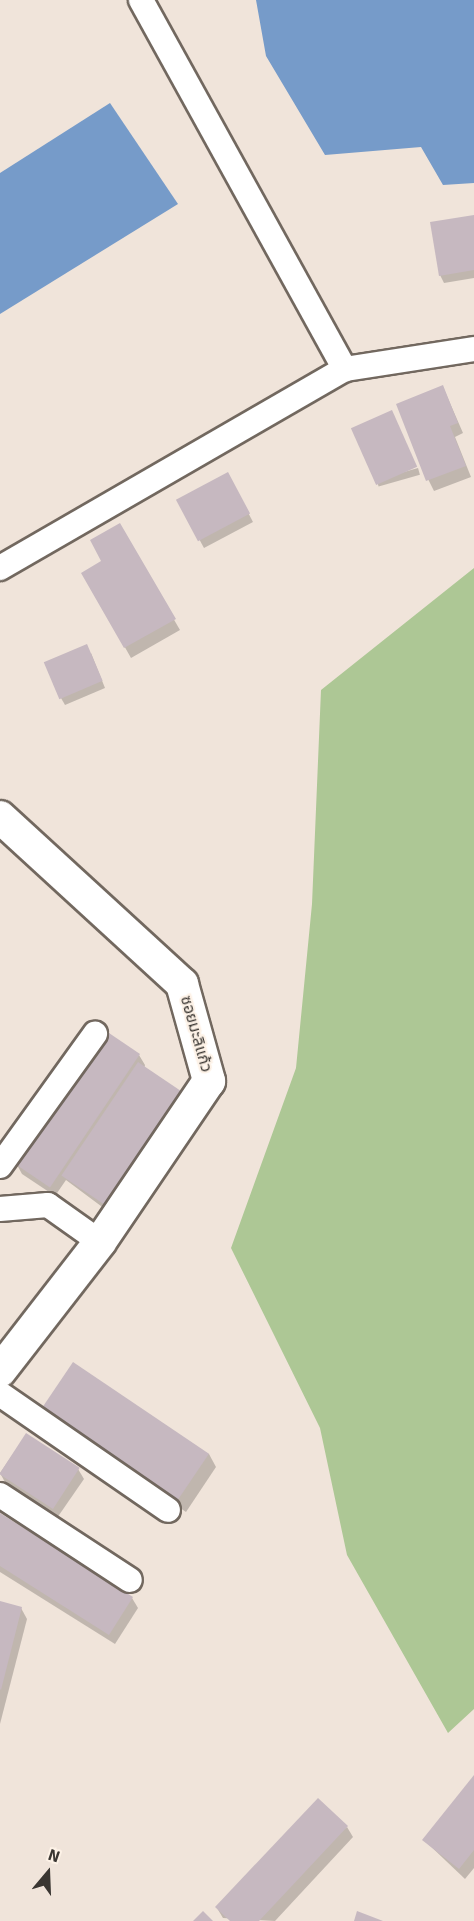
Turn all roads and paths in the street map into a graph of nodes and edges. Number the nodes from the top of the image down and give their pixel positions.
1 (141, 0) edge
2 (474, 349) edge
3 (345, 369) junction
4 (0, 568) edge
5 (0, 817) edge
6 (95, 1034) dead end
7 (0, 1166) edge
8 (0, 1209) edge
9 (100, 1242) junction
10 (0, 1371) edge
11 (0, 1394) edge
12 (0, 1495) edge
13 (168, 1510) dead end
14 (130, 1580) dead end

1 - 3 street
2 - 3 street
3 - 4 street
5 - 9 street, ซอยมะลิแก้ว
6 - 7 street
8 - 9 street
9 - 10 street, ซอยมะลิแก้ว
11 - 13 street
12 - 14 street

